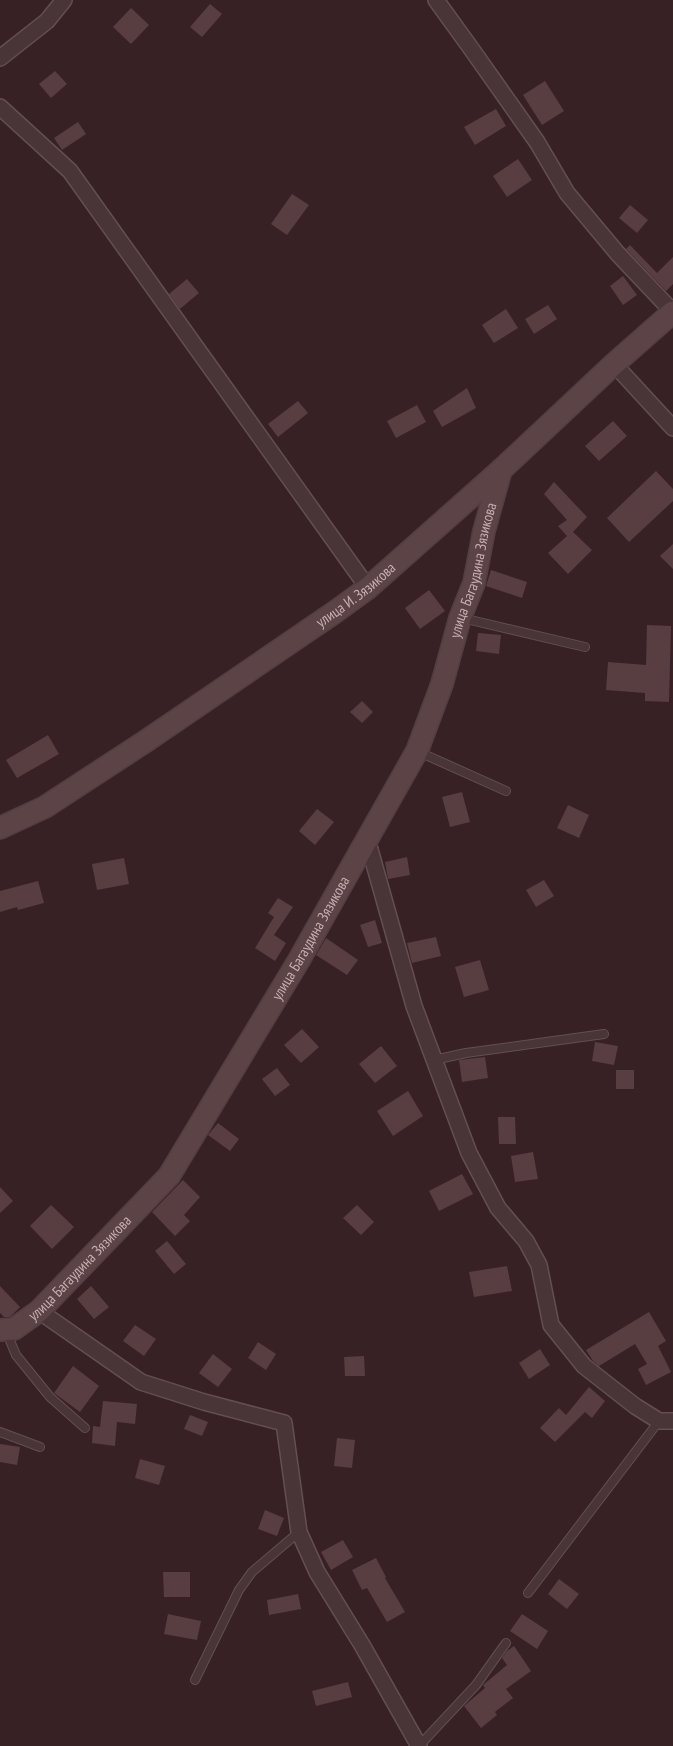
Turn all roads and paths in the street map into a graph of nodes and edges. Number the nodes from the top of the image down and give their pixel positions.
1 (64, 0) edge
2 (436, 0) edge
3 (0, 58) edge
4 (0, 107) edge
5 (673, 312) edge
6 (614, 364) junction
7 (673, 428) edge
8 (500, 470) junction
9 (368, 588) junction
10 (460, 618) junction
11 (585, 647) dead end
12 (417, 751) junction
13 (506, 791) dead end
14 (0, 828) edge
15 (367, 839) junction
16 (604, 1034) dead end
17 (434, 1060) junction
18 (38, 1311) junction
19 (3, 1330) edge
20 (666, 1421) edge
21 (85, 1428) dead end
22 (0, 1432) edge
23 (40, 1446) dead end
24 (299, 1532) junction
25 (528, 1593) dead end
26 (506, 1643) dead end
27 (196, 1680) dead end
28 (419, 1746) edge

1 - 3 street
2 - 5 street
4 - 9 street
5 - 6 street, улица И. Зязикова
6 - 7 street
6 - 8 street, улица И. Зязикова
8 - 9 street, улица И. Зязикова
8 - 10 street, улица Багаудина Зязикова
9 - 14 street, улица И. Зязикова
10 - 11 lane
10 - 12 street, улица Багаудина Зязикова
12 - 13 lane
12 - 15 street, улица Багаудина Зязикова
15 - 17 street
15 - 18 street, улица Багаудина Зязикова
16 - 17 lane
17 - 20 street
18 - 19 street, улица Багаудина Зязикова
18 - 24 street
19 - 21 lane
20 - 25 lane
22 - 23 lane
24 - 27 lane
24 - 28 street
26 - 28 lane

